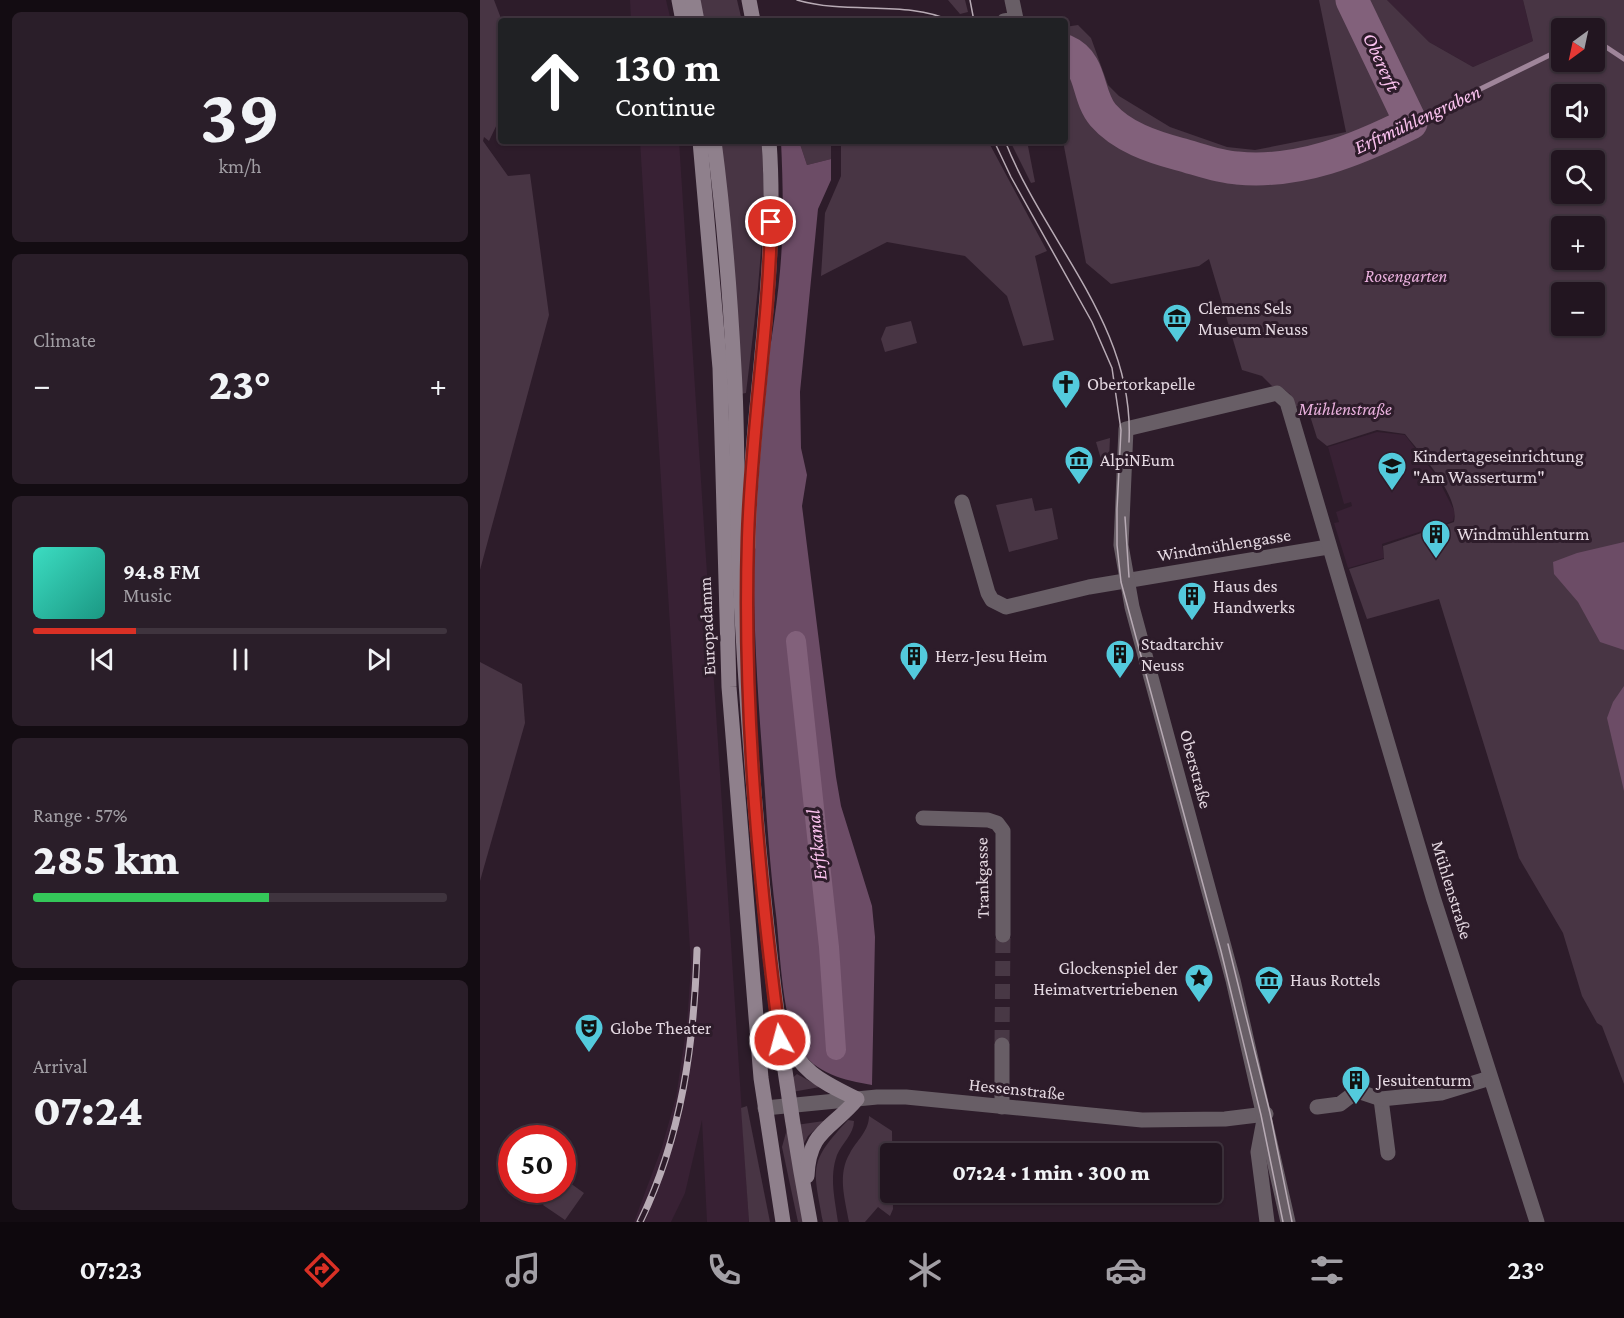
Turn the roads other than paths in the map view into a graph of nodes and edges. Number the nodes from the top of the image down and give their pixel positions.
1 (679, 0) edge
2 (693, 0) edge
3 (1012, 0) edge
4 (682, 18) edge
5 (696, 18) edge
6 (1010, 18) edge
7 (700, 144) edge
8 (714, 144) edge
9 (769, 144) edge
10 (1126, 429) joint
11 (962, 502) dead end
12 (1328, 547) junction
13 (1126, 581) junction
14 (746, 685) junction
15 (923, 818) dead end
16 (1003, 935) tunnel mouth
17 (777, 1017) junction
18 (1002, 1045) tunnel mouth
19 (1490, 1078) junction
20 (857, 1099) junction
21 (1381, 1099) junction
22 (788, 1106) junction
23 (1002, 1107) junction
24 (1317, 1107) dead end
25 (765, 1108) junction
26 (1266, 1114) junction
27 (1388, 1153) dead end
28 (804, 1190) junction
29 (783, 1222) edge
30 (810, 1222) edge
31 (1267, 1222) edge
32 (1288, 1222) edge
33 (1537, 1222) edge

1 - 4 main road
2 - 5 main road
3 - 6 street
7 - 25 main road, Europadamm
8 - 14 main road, Europadamm
9 - 14 main road
10 - 12 street, Mühlenstraße
10 - 13 street, Oberstraße
11 - 13 street, Windmühlengasse
12 - 13 street, Windmühlengasse
12 - 19 street, Mühlenstraße
13 - 26 street, Oberstraße
14 - 17 main road, Europadamm
15 - 16 street, Trankgasse
17 - 20 main road
17 - 22 main road, Europadamm
18 - 23 street
19 - 21 street
19 - 33 street, Mühlenstraße
20 - 22 street, Hessenstraße
20 - 23 street, Hessenstraße
20 - 28 main road
21 - 24 street
21 - 27 street
22 - 25 street, Hessenstraße
22 - 28 main road, Europadamm
23 - 26 street, Hessenstraße
25 - 29 main road, Europadamm
26 - 31 street, Oberstraße
26 - 32 street, Oberstraße
28 - 30 main road, Europadamm

